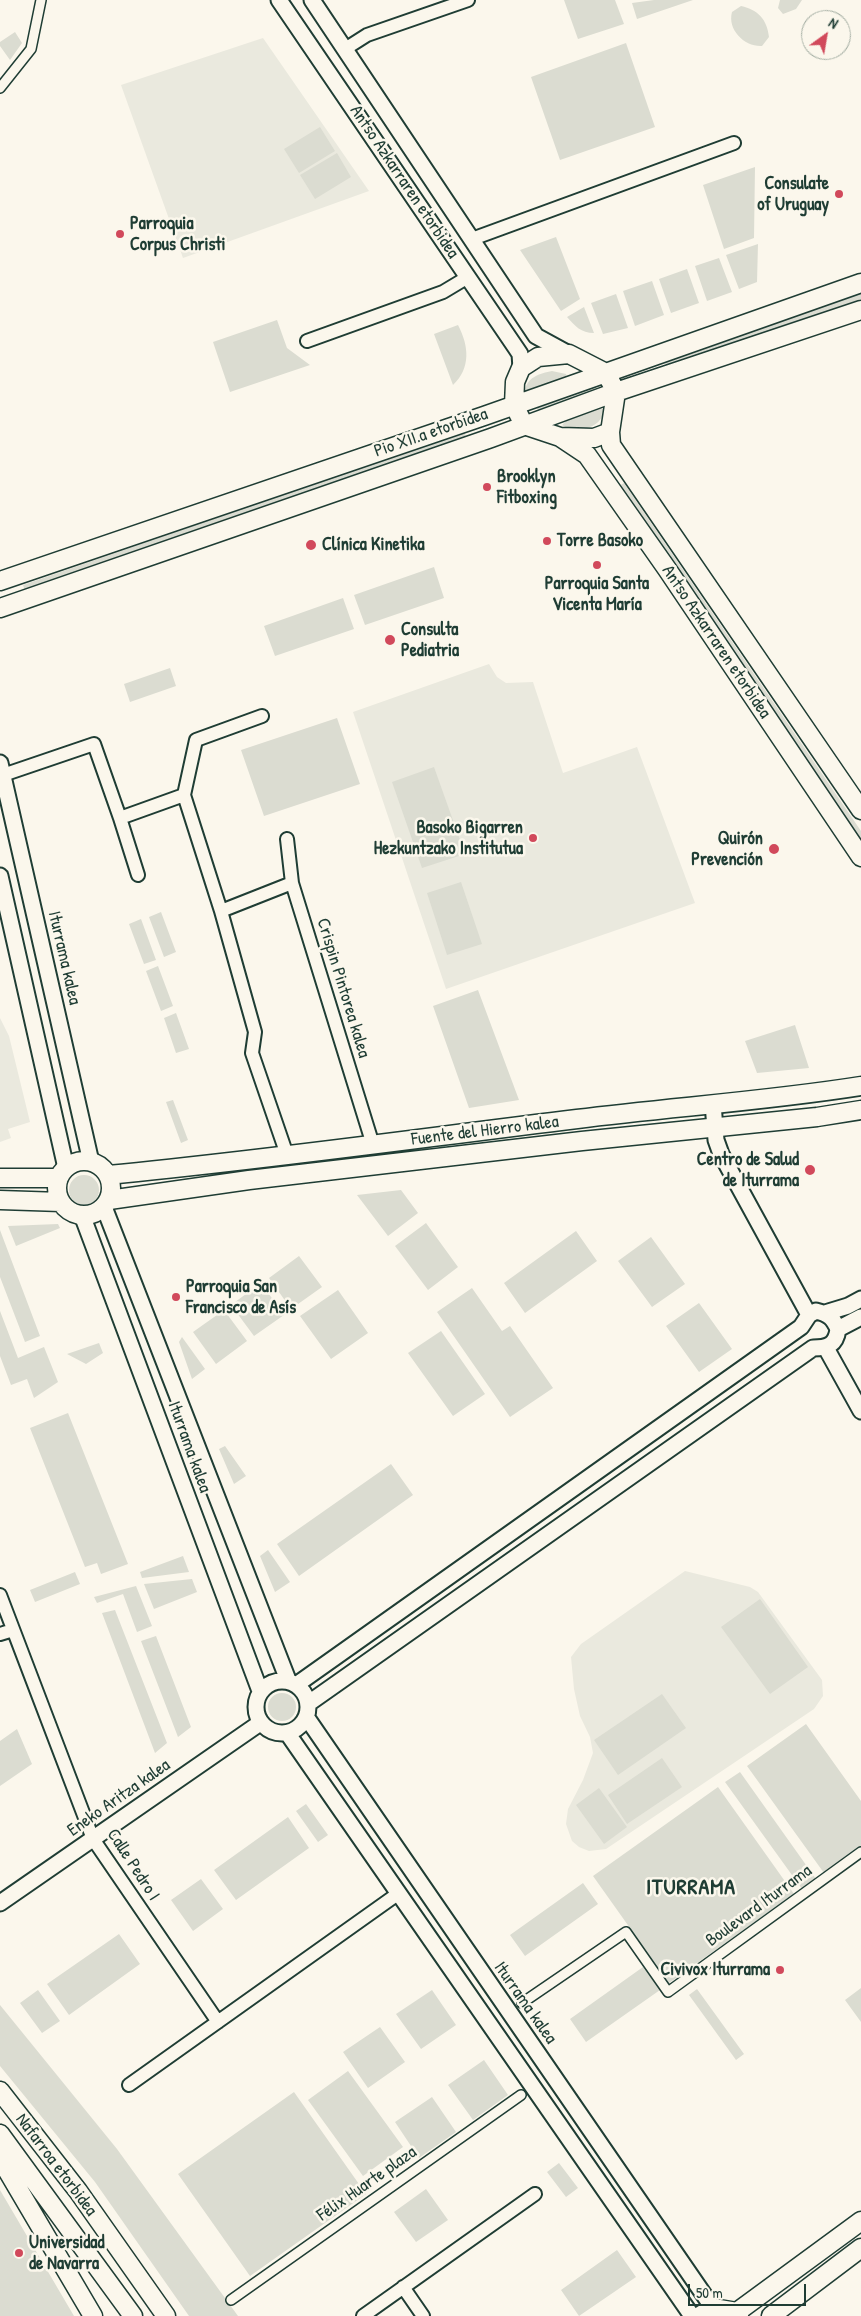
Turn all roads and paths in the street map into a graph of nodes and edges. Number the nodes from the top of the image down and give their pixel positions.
1 (41, 0) edge
2 (279, 0) edge
3 (312, 0) edge
4 (468, 0) edge
5 (345, 49) junction
6 (0, 88) edge
7 (734, 143) dead end
8 (472, 239) junction
9 (468, 277) junction
10 (861, 283) edge
11 (861, 310) edge
12 (308, 341) dead end
13 (569, 354) junction
14 (521, 368) junction
15 (606, 373) junction
16 (616, 392) junction
17 (514, 405) junction
18 (524, 425) junction
19 (610, 432) junction
20 (560, 437) junction
21 (0, 581) edge
22 (0, 608) edge
23 (262, 716) dead end
24 (1, 769) edge
25 (184, 795) junction
26 (861, 810) edge
27 (120, 818) junction
28 (288, 839) dead end
29 (861, 858) edge
30 (138, 875) dead end
31 (292, 883) junction
32 (1, 884) edge
33 (222, 911) junction
34 (861, 1086) edge
35 (713, 1104) junction
36 (861, 1110) edge
37 (714, 1126) junction
38 (373, 1145) junction
39 (286, 1155) junction
40 (90, 1162) junction
41 (63, 1173) junction
42 (108, 1175) junction
43 (0, 1178) edge
44 (0, 1200) edge
45 (61, 1202) junction
46 (107, 1203) junction
47 (82, 1215) junction
48 (861, 1299) edge
49 (825, 1313) junction
50 (861, 1317) edge
51 (805, 1321) junction
52 (838, 1330) junction
53 (820, 1348) junction
54 (861, 1411) edge
55 (0, 1595) edge
56 (13, 1630) junction
57 (0, 1634) edge
58 (292, 1683) junction
59 (260, 1691) junction
60 (309, 1702) junction
61 (308, 1718) junction
62 (260, 1722) junction
63 (288, 1734) junction
64 (94, 1839) junction
65 (861, 1852) edge
66 (399, 1893) junction
67 (0, 1903) edge
68 (522, 2003) dead end
69 (218, 2022) junction
70 (128, 2085) dead end
71 (0, 2092) edge
72 (521, 2094) dead end
73 (0, 2134) edge
74 (0, 2158) edge
75 (535, 2194) dead end
76 (861, 2221) edge
77 (861, 2248) edge
78 (403, 2287) junction
79 (231, 2300) dead end
80 (707, 2312) edge
81 (738, 2314) edge
82 (165, 2315) edge
83 (93, 2316) edge
84 (133, 2316) edge
85 (363, 2316) edge
86 (424, 2316) edge
87 (692, 2316) edge
88 (771, 2316) edge

1 - 6 street
2 - 9 street, Antso Azkarraren etorbidea
3 - 5 street, Antso Azkarraren etorbidea
4 - 5 street
5 - 8 street, Antso Azkarraren etorbidea
7 - 8 street, Antso Azkarraren etorbidea
8 - 13 street, Antso Azkarraren etorbidea
9 - 12 street
9 - 14 street, Antso Azkarraren etorbidea
10 - 15 main road, Pio XII.a etorbidea
11 - 16 main road, Pio XII.a etorbidea
13 - 14 main road
13 - 15 main road, Antso Azkarraren etorbidea
14 - 17 main road
15 - 16 main road
15 - 17 main road, Pio XII.a etorbidea
16 - 18 main road, Pio XII.a etorbidea
16 - 19 main road, Antso Azkarraren etorbidea
17 - 18 main road
17 - 21 main road, Pio XII.a etorbidea
18 - 20 main road, Antso Azkarraren etorbidea
18 - 22 main road, Pio XII.a etorbidea
19 - 20 main road, Antso Azkarraren etorbidea
19 - 26 main road, Antso Azkarraren etorbidea
20 - 29 main road, Antso Azkarraren etorbidea
23 - 25 street
24 - 27 street
24 - 40 street, Iturrama kalea
25 - 27 street
25 - 33 street
27 - 30 street
28 - 31 street, Crispin Pintorea kalea
31 - 33 street
31 - 38 street, Crispin Pintorea kalea
32 - 41 street
33 - 39 street
34 - 35 main road, Fuente del Hierro kalea
35 - 37 street
35 - 38 main road, Fuente del Hierro kalea
36 - 37 main road, Fuente del Hierro kalea
37 - 46 main road, Fuente del Hierro kalea
37 - 51 street
38 - 39 main road, Fuente del Hierro kalea
39 - 42 main road, Fuente del Hierro kalea
40 - 41 main road
40 - 42 main road
41 - 43 main road
41 - 45 main road
42 - 46 main road
44 - 45 main road
45 - 47 main road
46 - 47 main road
46 - 58 street, Iturrama kalea
47 - 59 street, Iturrama kalea
48 - 49 street
49 - 51 street
49 - 52 street
50 - 52 street
51 - 53 street
51 - 58 street
52 - 53 street
53 - 54 street
53 - 60 street
55 - 56 street, Calle Pedro I
56 - 57 street
56 - 64 street, Calle Pedro I
58 - 59 street
58 - 60 street
59 - 62 street
60 - 61 street
61 - 63 street
61 - 80 street, Iturrama kalea
62 - 63 street
62 - 64 street, Eneko Aritza kalea
63 - 66 street
64 - 67 street, Eneko Aritza kalea
64 - 69 street, Calle Pedro I
65 - 68 street, Boulevard Iturrama
66 - 69 street
66 - 87 street
69 - 70 street
71 - 82 main road, Nafarroa etorbidea
72 - 79 street, Félix Huarte plaza
73 - 84 main road, Nafarroa etorbidea
74 - 83 main road
75 - 78 street
76 - 81 main road
77 - 88 main road
78 - 85 street
78 - 86 street
80 - 81 main road

